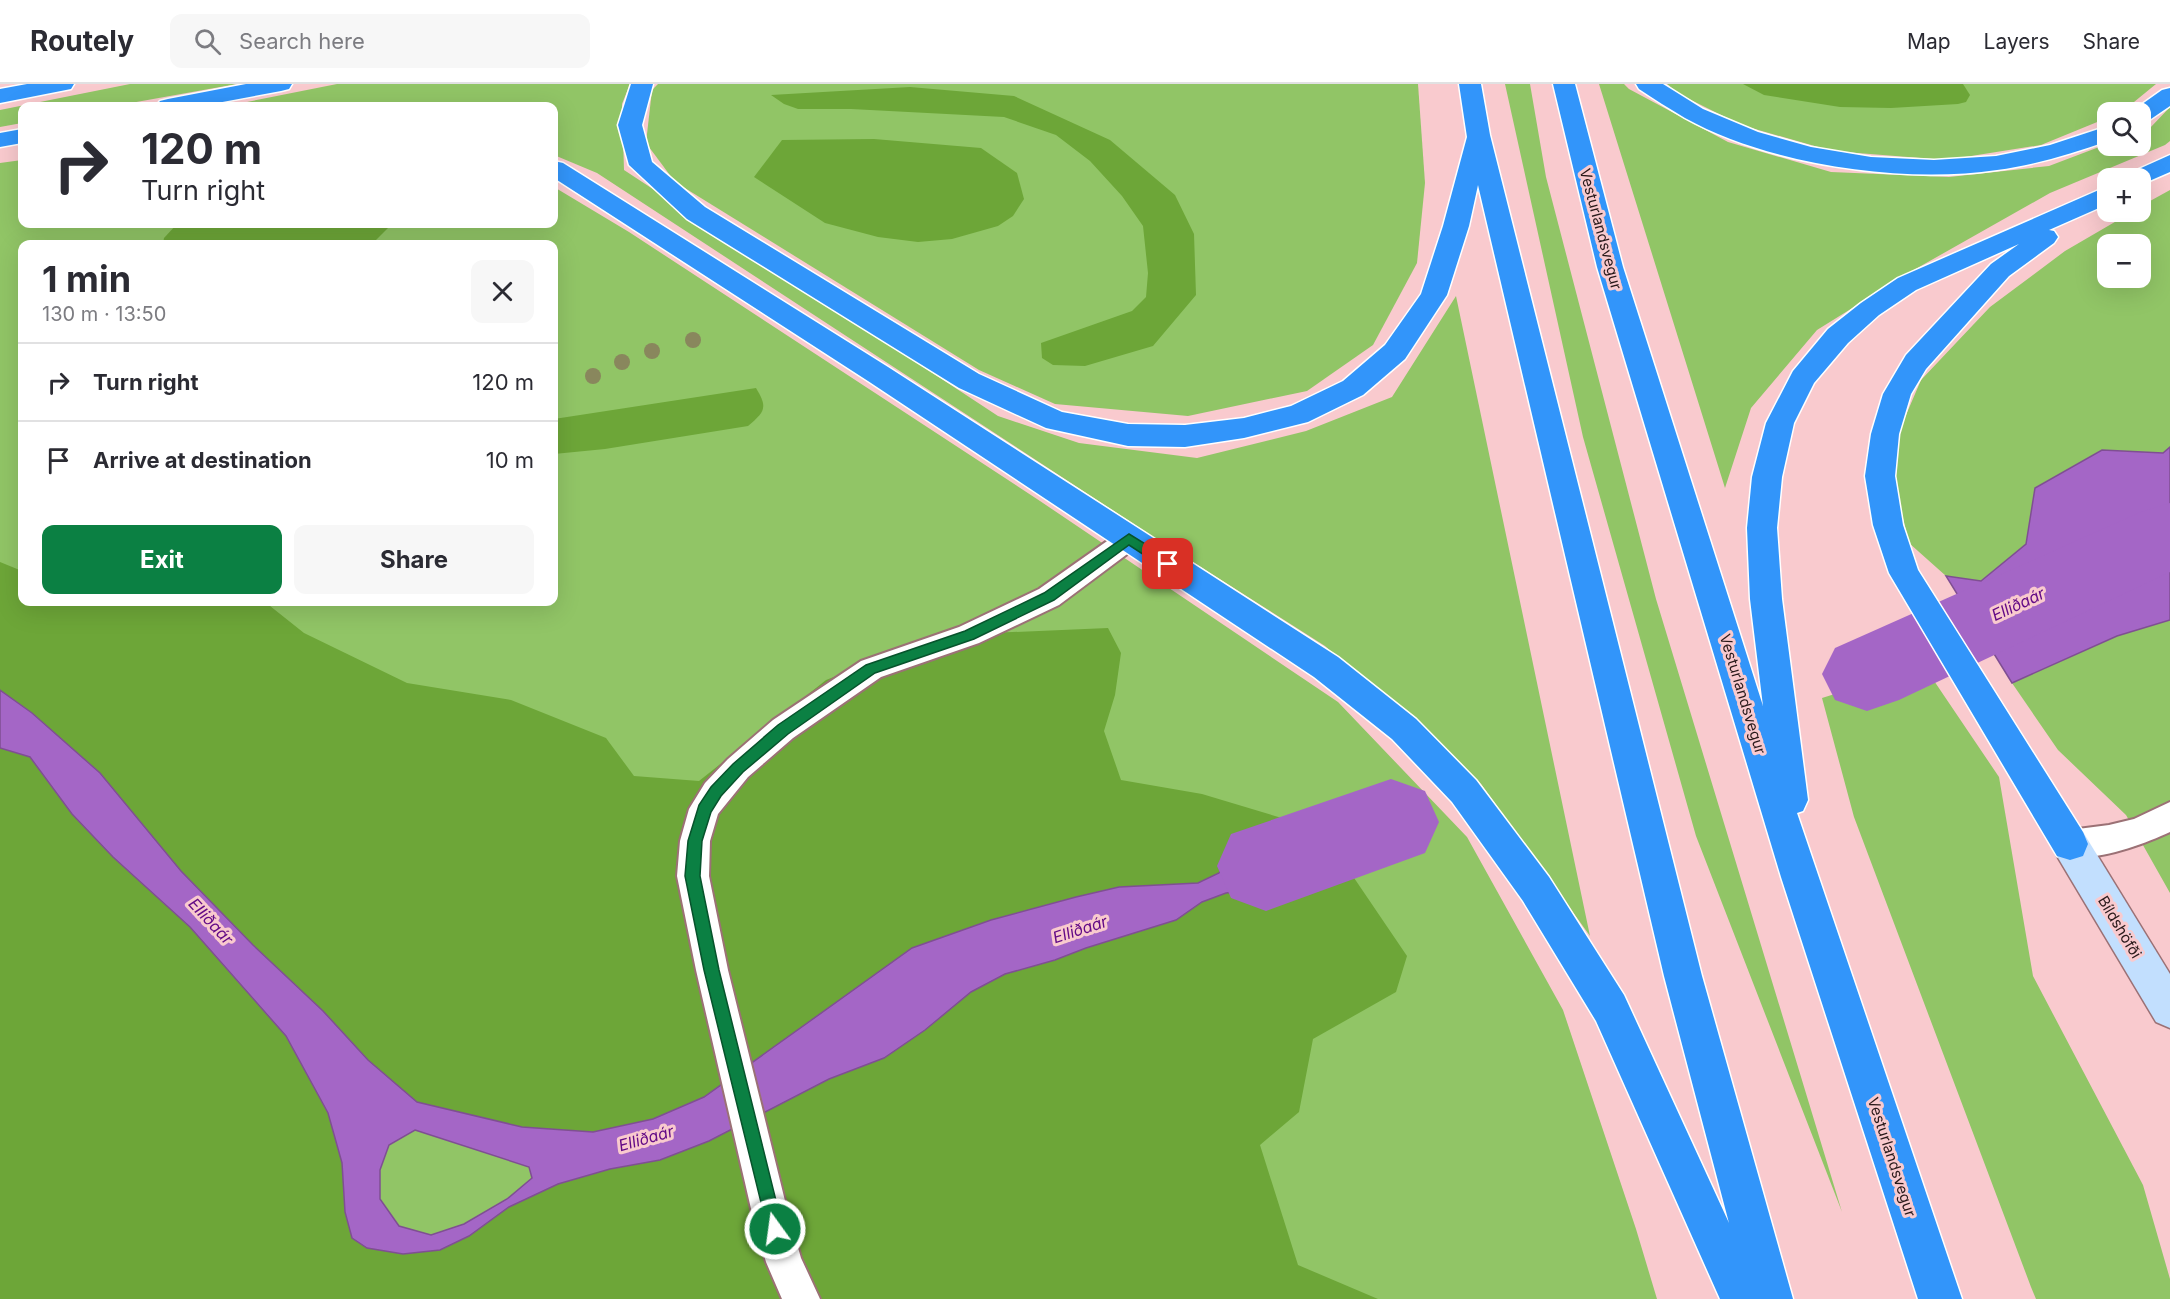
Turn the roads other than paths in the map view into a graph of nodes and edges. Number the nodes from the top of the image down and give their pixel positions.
1 (44, 84) edge
2 (63, 84) edge
3 (281, 84) edge
4 (642, 84) edge
5 (1470, 84) edge
6 (1564, 84) edge
7 (1647, 84) edge
8 (2170, 95) edge
9 (1, 96) edge
10 (189, 102) edge
11 (2151, 108) edge
12 (1478, 135) junction
13 (2097, 137) edge
14 (18, 138) edge
15 (0, 141) edge
16 (2170, 162) edge
17 (558, 171) edge
18 (2151, 172) edge
19 (2097, 198) edge
20 (2097, 200) edge
21 (1129, 538) junction
22 (2170, 816) edge
23 (2070, 844) junction
24 (1799, 877) junction
25 (2170, 1009) edge
26 (801, 1299) edge
27 (1742, 1299) edge
28 (1771, 1299) edge
29 (1940, 1299) edge

1 - 9 highway
2 - 9 highway
3 - 10 highway
4 - 12 highway
5 - 12 highway
6 - 24 highway, Vesturlandsvegur
7 - 13 highway
8 - 11 highway
12 - 28 highway
14 - 15 highway
16 - 18 highway
17 - 21 highway
19 - 24 highway
20 - 23 highway
21 - 26 lane
21 - 27 highway
22 - 23 lane
23 - 25 street, Bíldshöfði
24 - 29 highway, Vesturlandsvegur

